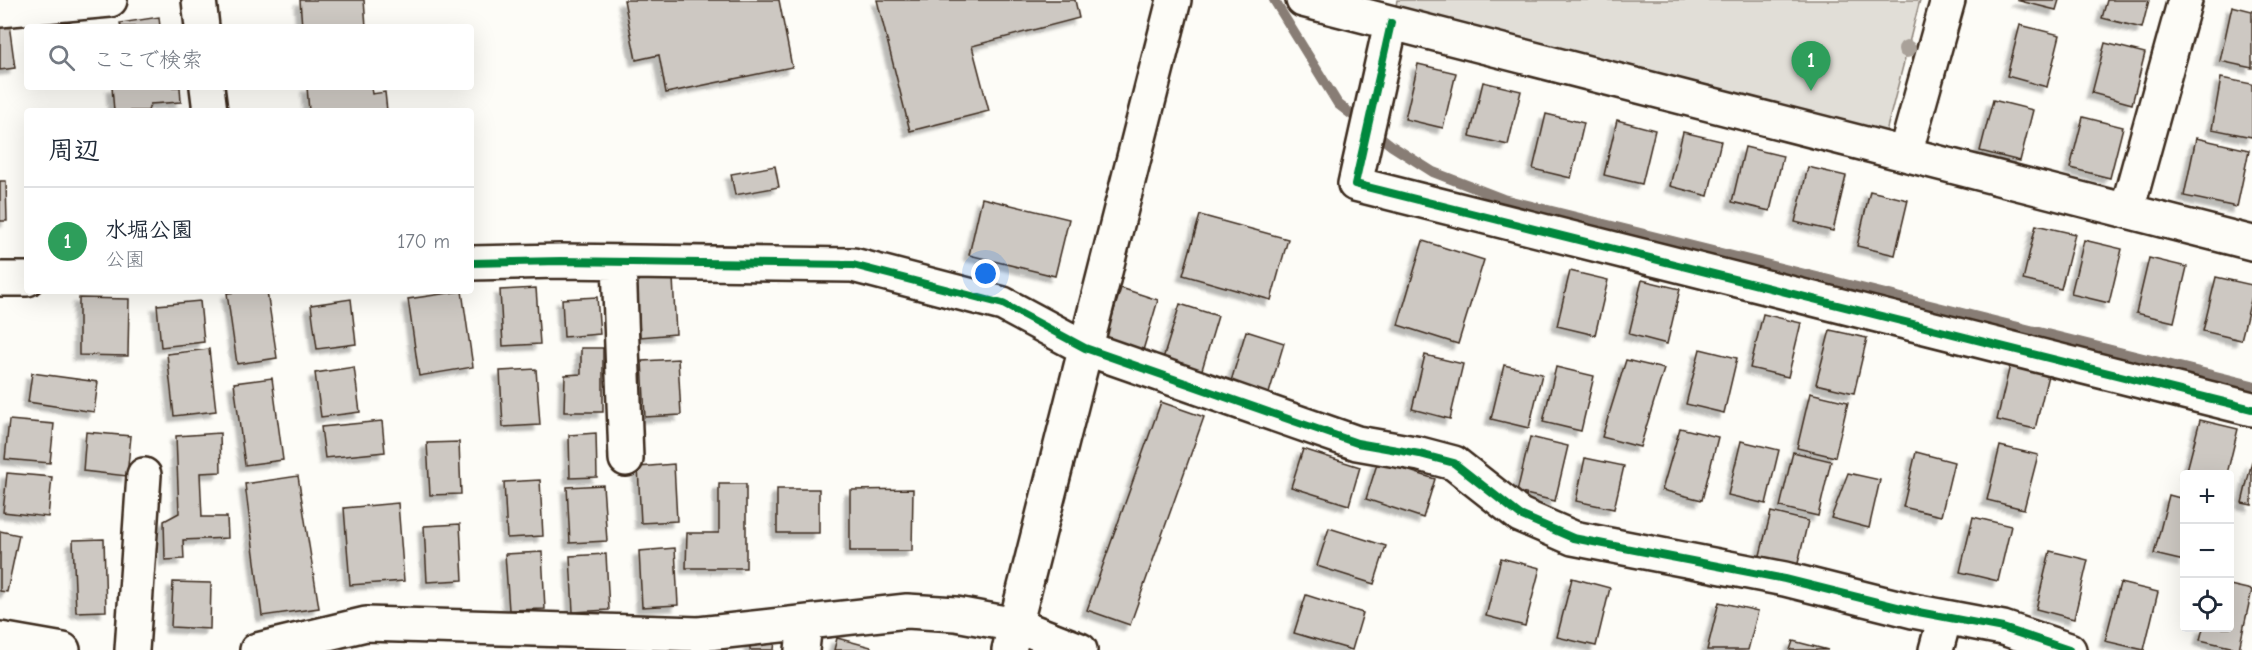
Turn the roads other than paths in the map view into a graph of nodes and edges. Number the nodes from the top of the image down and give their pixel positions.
1 (110, 0) edge
2 (199, 0) edge
3 (1174, 0) edge
4 (1303, 0) edge
5 (1948, 0) edge
6 (2185, 0) edge
7 (0, 10) edge
8 (1391, 23) junction
9 (202, 24) edge
10 (207, 90) edge
11 (210, 108) edge
12 (1905, 153) junction
13 (2127, 210) junction
14 (2252, 243) edge
15 (619, 262) junction
16 (474, 263) edge
17 (0, 279) edge
18 (24, 279) edge
19 (1085, 348) junction
20 (2252, 410) edge
21 (626, 459) dead end
22 (144, 475) dead end
23 (1945, 617) junction
24 (804, 636) edge
25 (1013, 638) edge
26 (0, 639) edge
27 (571, 640) edge
28 (263, 649) edge
29 (63, 650) edge
30 (132, 650) edge
31 (1080, 650) edge
32 (1936, 650) edge
33 (2069, 650) edge

1 - 7 street
2 - 9 street
3 - 19 street
4 - 8 street
5 - 12 street
6 - 13 street
8 - 12 street
8 - 20 street
10 - 11 street
12 - 13 street
13 - 14 street
15 - 16 street
15 - 19 street
15 - 21 street
17 - 18 street
19 - 23 street
19 - 25 street
22 - 30 street
23 - 32 street
23 - 33 street
24 - 25 street
24 - 27 street
25 - 31 street
26 - 29 street
27 - 28 street

